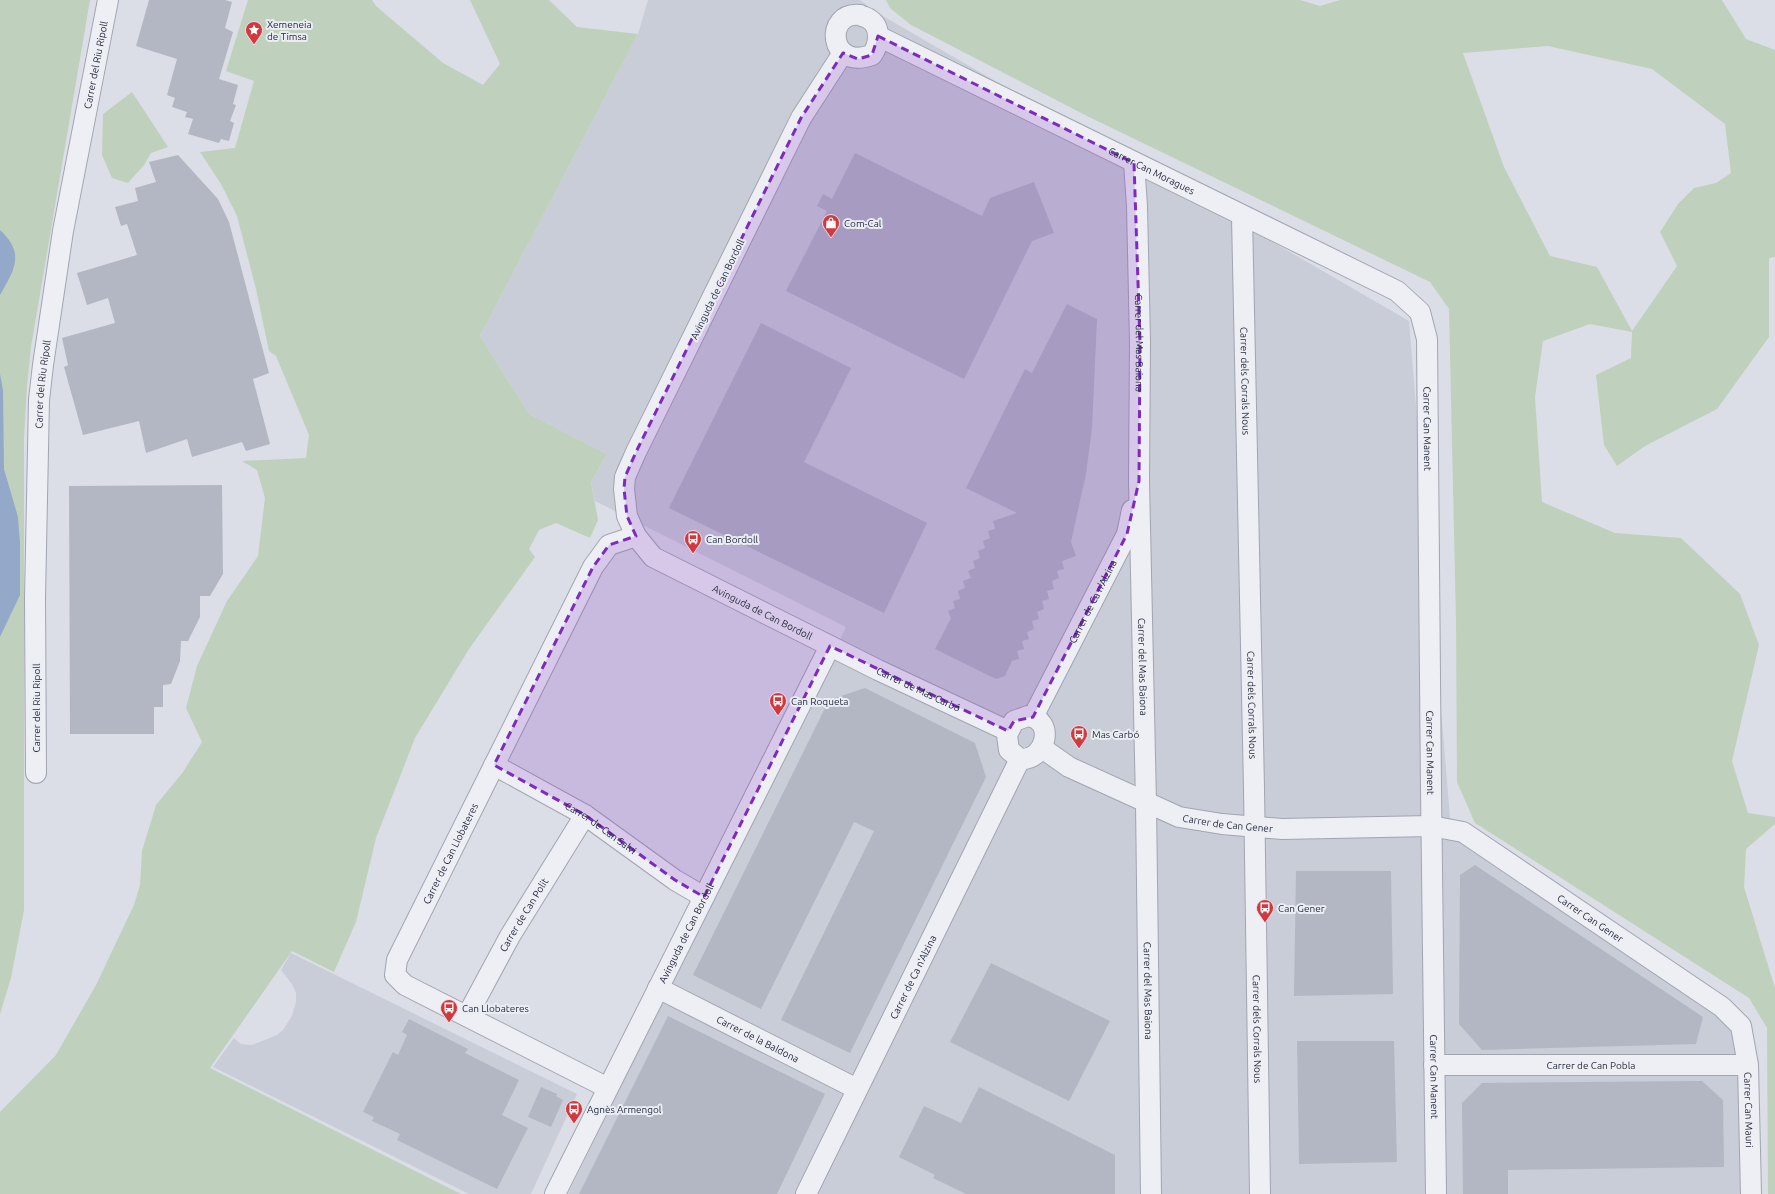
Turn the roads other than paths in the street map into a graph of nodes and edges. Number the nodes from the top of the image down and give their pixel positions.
1 (108, 0) edge
2 (859, 0) edge
3 (846, 8) edge
4 (874, 28) junction
5 (843, 53) junction
6 (1134, 163) junction
7 (1242, 216) junction
8 (1420, 312) joint
9 (1139, 481) junction
10 (636, 536) junction
11 (830, 646) junction
12 (1033, 717) junction
13 (1008, 731) junction
14 (1042, 748) junction
15 (1020, 759) junction
16 (494, 765) junction
17 (36, 773) dead end
18 (1146, 803) junction
19 (585, 815) junction
20 (1431, 826) junction
21 (1254, 827) junction
22 (704, 897) junction
23 (658, 988) junction
24 (467, 1016) junction
25 (1741, 1026) joint
26 (1434, 1064) junction
27 (1748, 1065) junction
28 (608, 1088) junction
29 (857, 1089) junction
30 (555, 1194) edge
31 (806, 1194) edge
32 (1151, 1194) edge
33 (1260, 1194) edge
34 (1436, 1194) edge
35 (1751, 1194) edge

1 - 17 street, Carrer del Riu Ripoll
2 - 4 street
3 - 4 street
3 - 5 street
4 - 5 street
4 - 6 street, Carrer Can Moragues
5 - 10 street, Avinguda de Can Bordoll
6 - 7 street, Carrer Can Moragues
6 - 9 street, Carrer del Mas Baiona
7 - 8 street, Carrer Can Moragues
7 - 21 street, Carrer dels Corrals Nous
8 - 20 street, Carrer Can Manent
9 - 12 street, Carrer de Ca n'Alzina
9 - 18 street, Carrer del Mas Baiona
10 - 11 street, Avinguda de Can Bordoll
10 - 16 street, Carrer de Can Llobateres
11 - 13 street, Carrer de Mas Carbó
11 - 22 street, Avinguda de Can Bordoll
12 - 13 street
12 - 14 street
13 - 15 street
14 - 15 street
14 - 18 street, Carrer de Can Gener
15 - 29 street, Carrer de Ca n'Alzina
16 - 19 street, Carrer de Can Salvi
16 - 24 street, Carrer de Can Llobateres
18 - 21 street, Carrer de Can Gener
18 - 32 street, Carrer del Mas Baiona
19 - 22 street, Carrer de Can Salvi
19 - 24 street, Carrer de Can Polit
20 - 21 street, Carrer de Can Gener
20 - 25 street, Carrer Can Gener
20 - 26 street, Carrer Can Manent
21 - 33 street, Carrer dels Corrals Nous
22 - 23 street, Avinguda de Can Bordoll
23 - 28 street, Avinguda de Can Bordoll
23 - 29 street, Carrer de la Baldona
24 - 28 street, Carrer de Can Llobateres
25 - 27 street, Carrer Can Mauri
26 - 27 street, Carrer de Can Pobla
26 - 34 street, Carrer Can Manent
27 - 35 street, Carrer Can Mauri
28 - 30 street, Avinguda de Can Bordoll
29 - 31 street, Carrer de Ca n'Alzina

